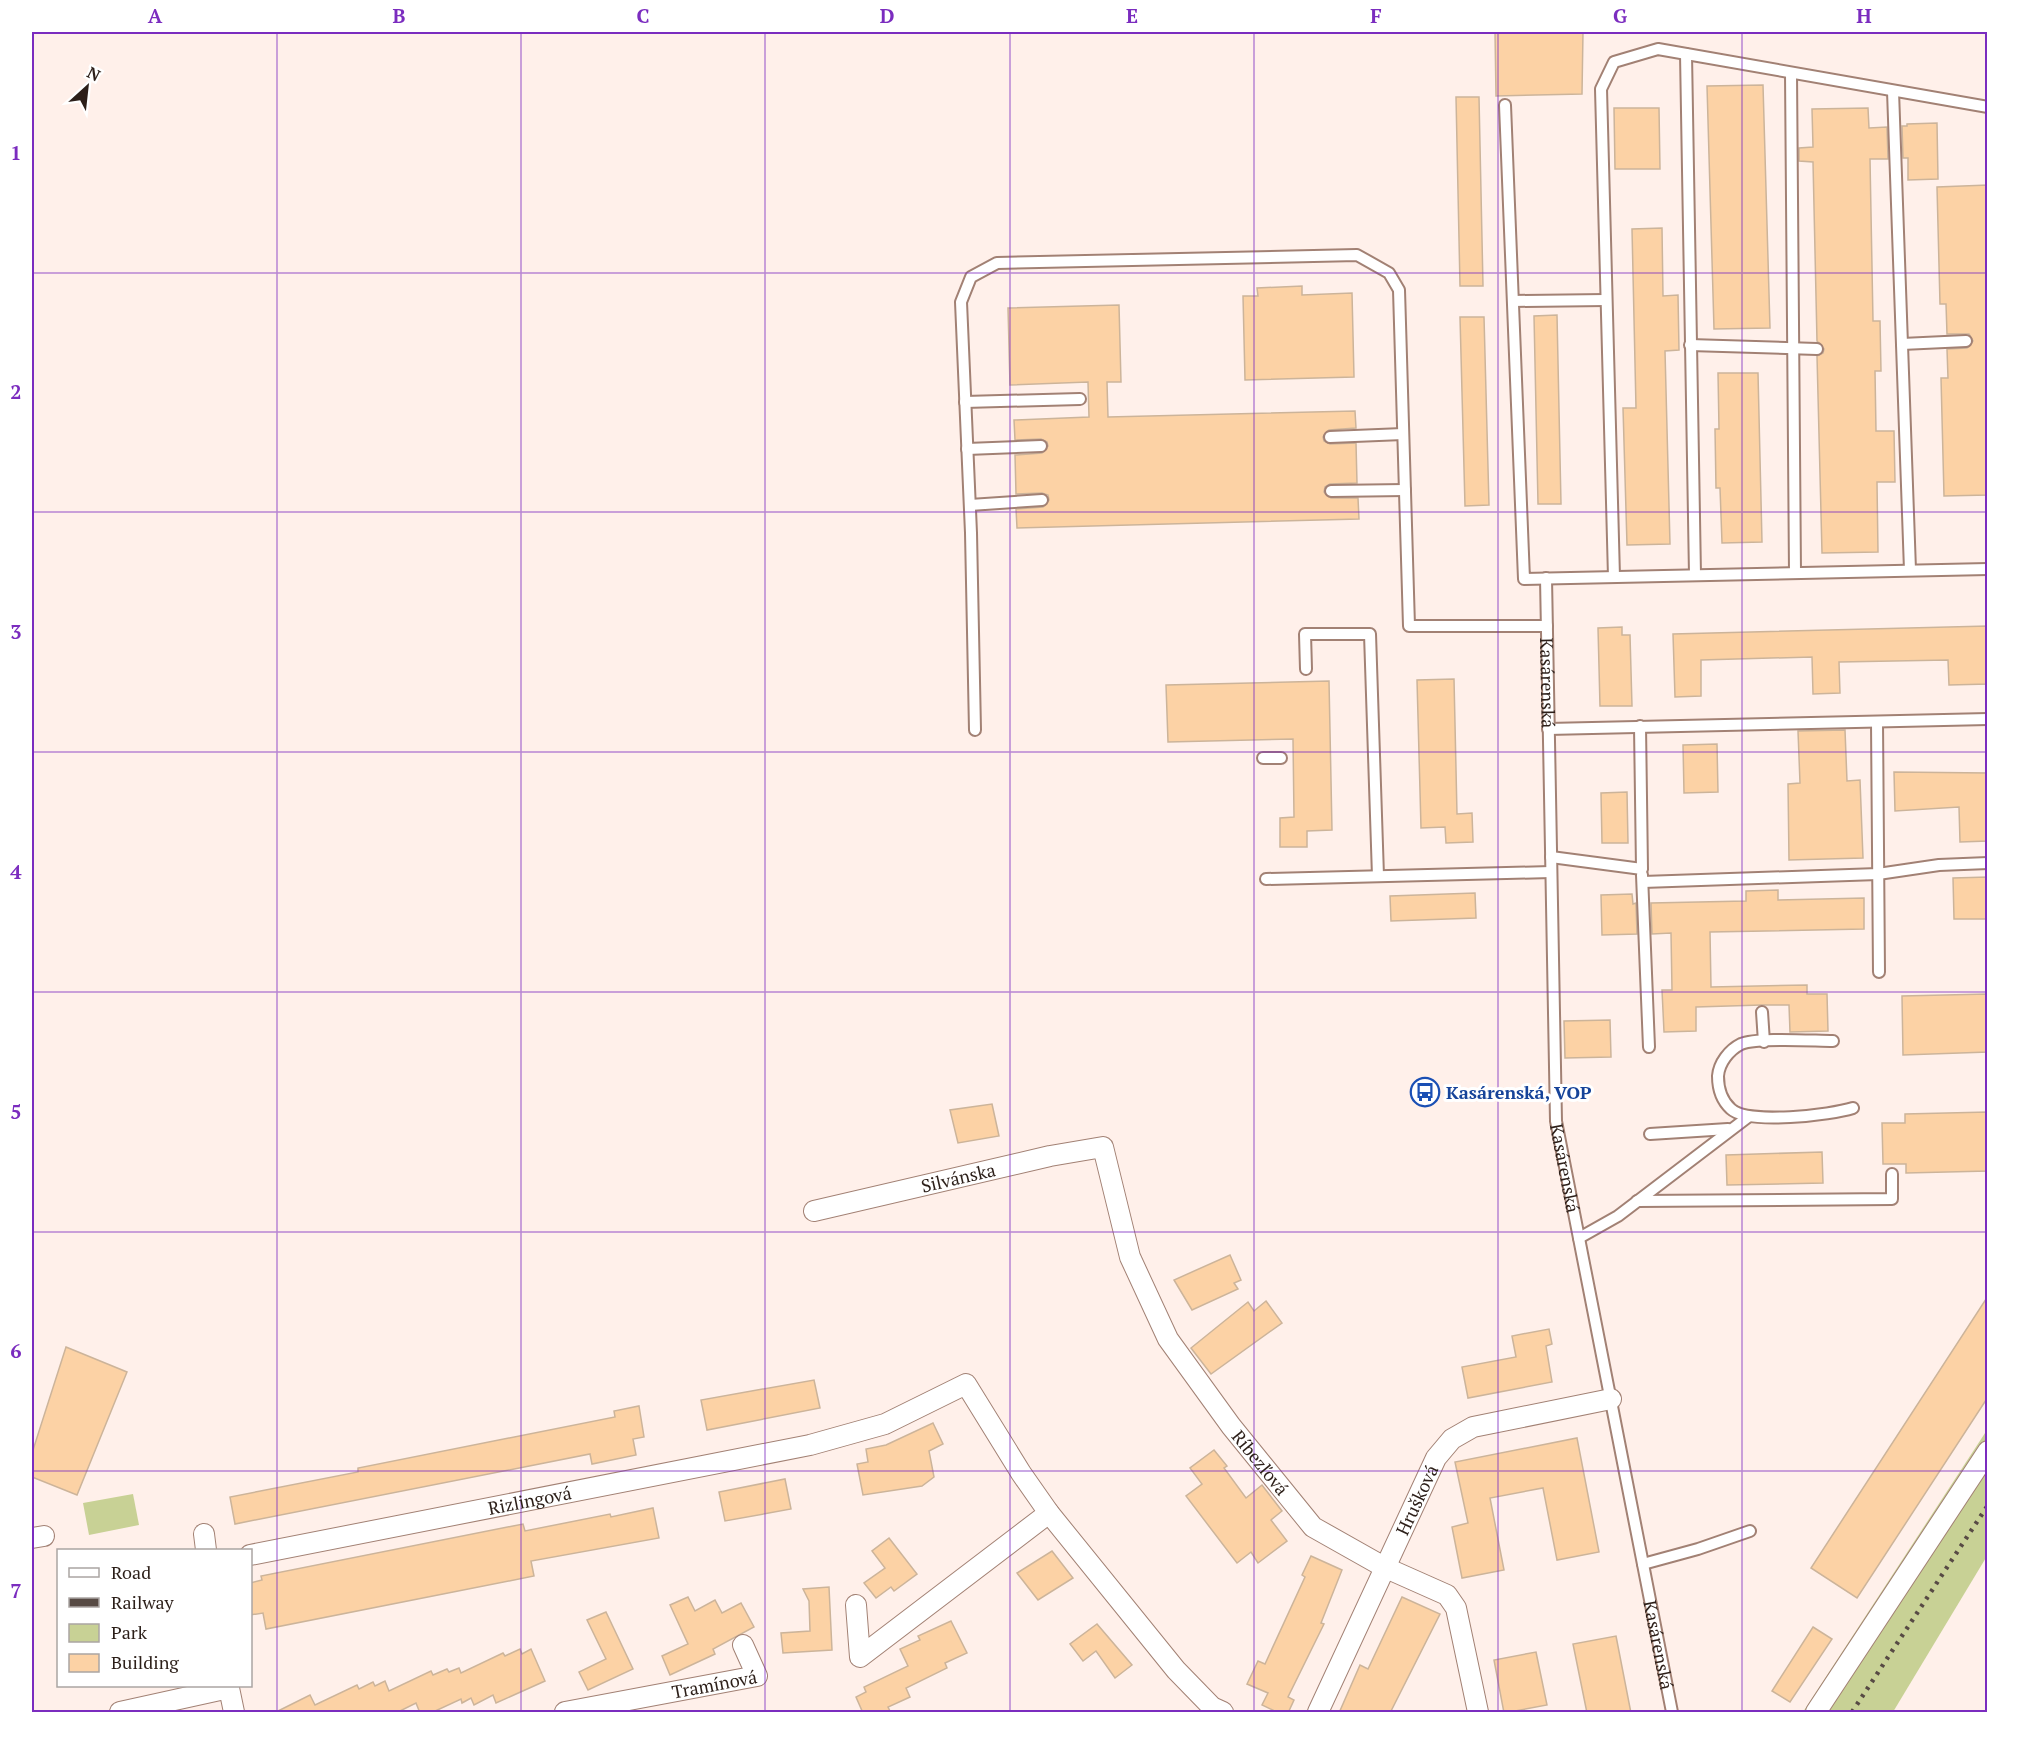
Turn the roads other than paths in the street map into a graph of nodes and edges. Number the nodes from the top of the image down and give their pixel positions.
1 (1686, 54) junction
2 (1791, 73) junction
3 (1893, 90) junction
4 (1505, 105) dead end
5 (1988, 107) edge
6 (1605, 300) junction
7 (1513, 301) junction
8 (1966, 341) dead end
9 (1902, 344) junction
10 (1690, 345) junction
11 (1794, 348) junction
12 (1817, 349) dead end
13 (1080, 399) dead end
14 (965, 402) junction
15 (1403, 434) junction
16 (1330, 437) dead end
17 (1041, 446) dead end
18 (968, 449) junction
19 (1405, 490) junction
20 (1331, 491) dead end
21 (1042, 500) dead end
22 (970, 505) junction
23 (1988, 569) edge
24 (1910, 570) junction
25 (1795, 573) junction
26 (1695, 575) junction
27 (1614, 577) junction
28 (1546, 578) junction
29 (1547, 626) junction
30 (1306, 669) dead end
31 (1988, 719) edge
32 (1877, 722) junction
33 (1640, 726) junction
34 (1548, 729) junction
35 (975, 730) dead end
36 (1263, 758) dead end
37 (1281, 758) dead end
38 (1551, 857) junction
39 (1988, 863) edge
40 (1642, 869) junction
41 (1551, 872) junction
42 (1878, 874) junction
43 (1378, 876) junction
44 (1266, 879) dead end
45 (1643, 882) junction
46 (1879, 972) dead end
47 (1762, 1012) dead end
48 (1833, 1041) dead end
49 (1764, 1042) junction
50 (1649, 1047) dead end
51 (1853, 1108) dead end
52 (1748, 1117) junction
53 (1729, 1129) junction
54 (1650, 1134) dead end
55 (1103, 1147) joint
56 (1892, 1174) dead end
57 (1637, 1201) junction
58 (814, 1211) dead end
59 (1579, 1239) junction
60 (1611, 1399) junction
61 (1988, 1450) edge
62 (1049, 1514) junction
63 (1750, 1531) dead end
64 (252, 1556) edge
65 (1643, 1564) junction
66 (1384, 1567) junction
67 (856, 1605) dead end
68 (742, 1645) dead end
69 (229, 1687) edge
70 (120, 1713) edge
71 (234, 1713) edge
72 (565, 1713) edge
73 (1223, 1713) edge
74 (1318, 1713) edge
75 (1478, 1713) edge
76 (1672, 1713) edge
77 (1816, 1713) edge

1 - 2 lane
1 - 6 lane
1 - 10 lane
2 - 3 lane
2 - 11 lane
3 - 5 lane
3 - 9 lane
4 - 7 lane
6 - 7 lane
6 - 27 lane
7 - 28 lane
8 - 9 lane
9 - 24 lane
10 - 11 lane
10 - 26 lane
11 - 12 lane
11 - 25 lane
13 - 14 lane
14 - 15 lane
14 - 18 lane
15 - 16 lane
15 - 19 lane
17 - 18 lane
18 - 22 lane
19 - 20 lane
19 - 29 lane
21 - 22 lane
22 - 35 lane
23 - 24 lane
24 - 25 lane
25 - 26 lane
26 - 27 lane
27 - 28 lane
28 - 29 lane, Kasárenská
29 - 34 lane, Kasárenská
30 - 43 lane
31 - 32 lane
32 - 33 lane
32 - 42 lane
33 - 34 lane
33 - 40 lane
34 - 38 lane, Kasárenská
36 - 37 lane
38 - 40 lane
38 - 41 lane, Kasárenská
39 - 42 lane
40 - 45 lane
41 - 43 lane
41 - 59 lane, Kasárenská
42 - 45 lane
42 - 46 lane
43 - 44 lane
45 - 50 lane
47 - 49 lane
48 - 49 lane
49 - 52 lane
51 - 52 lane
52 - 53 lane
53 - 54 lane
53 - 57 lane
55 - 58 street, Silvánska
55 - 66 street, Ríbezľová
56 - 57 lane
57 - 59 lane
59 - 60 lane, Kasárenská
60 - 65 lane, Kasárenská
60 - 66 street, Hrušková
61 - 77 street
62 - 64 street, Rizlingová
62 - 67 street
62 - 73 street
63 - 65 lane
65 - 76 lane, Kasárenská
66 - 74 street, Hrušková
66 - 75 street, Ríbezľová
68 - 72 street, Tramínová
69 - 70 street
69 - 71 street

